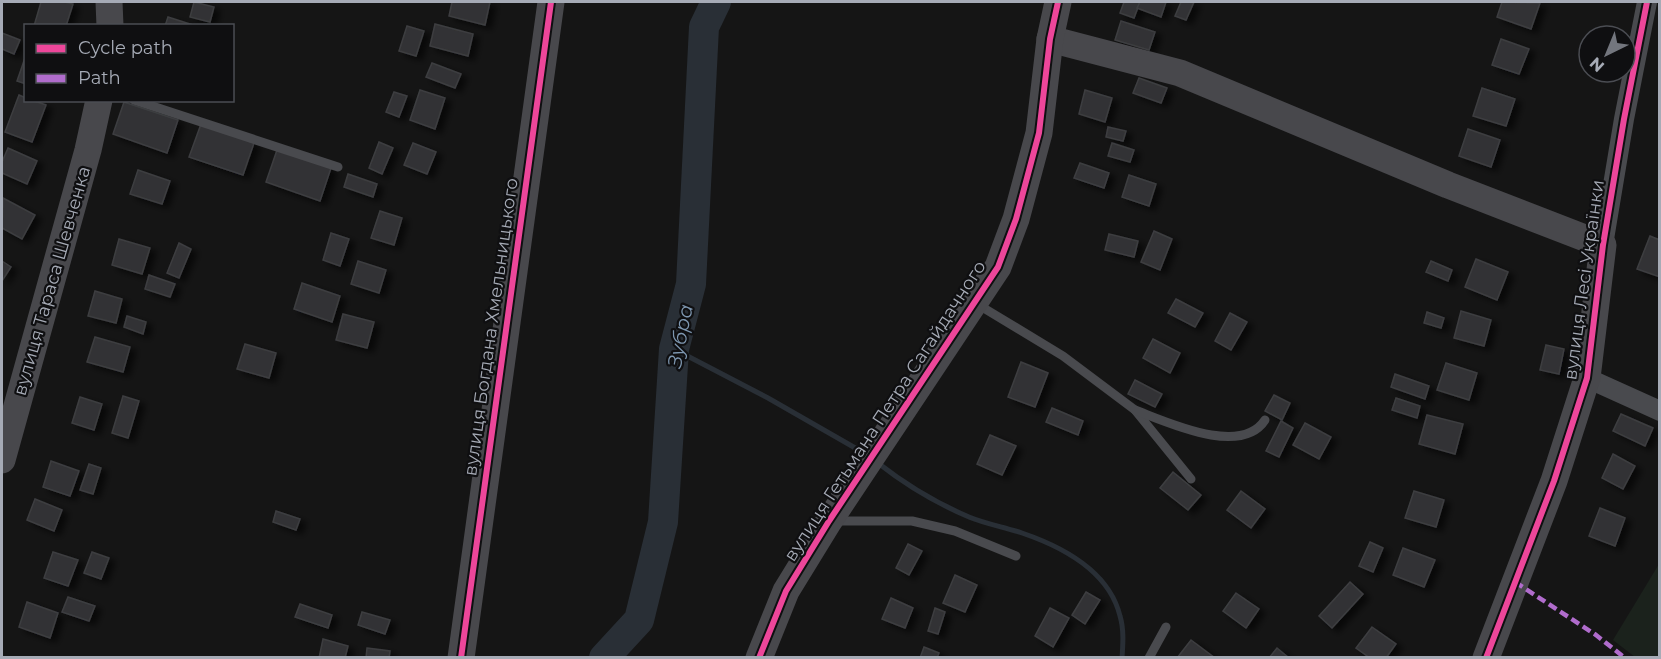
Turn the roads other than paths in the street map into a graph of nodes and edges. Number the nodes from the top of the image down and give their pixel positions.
1 (109, 2) edge
2 (551, 2) edge
3 (1059, 2) edge
4 (1647, 2) edge
5 (110, 24) edge
6 (1050, 39) junction
7 (99, 102) edge
8 (140, 102) edge
9 (338, 167) dead end
10 (1603, 245) junction
11 (975, 303) junction
12 (1587, 378) junction
13 (1135, 410) junction
14 (1659, 411) edge
15 (1265, 420) dead end
16 (2, 460) edge
17 (1191, 479) dead end
18 (829, 521) junction
19 (1016, 556) dead end
20 (1166, 627) dead end
21 (461, 657) edge
22 (759, 657) edge
23 (1149, 657) edge
24 (1486, 657) edge

1 - 5 street
2 - 21 street, вулиця Богдана Хмельницького
3 - 6 street, вулиця Гетьмана Петра Сагайдачного
4 - 10 street, вулиця Лесі Українки
6 - 10 street
6 - 11 street, вулиця Гетьмана Петра Сагайдачного
7 - 16 street, вулиця Тараса Шевченка
8 - 9 lane
10 - 12 street, вулиця Лесі Українки
11 - 13 lane
11 - 18 street, вулиця Гетьмана Петра Сагайдачного
12 - 14 street
12 - 24 street, вулиця Лесі Українки
13 - 15 lane
13 - 17 lane
18 - 19 lane
18 - 22 street, вулиця Гетьмана Петра Сагайдачного
20 - 23 lane

